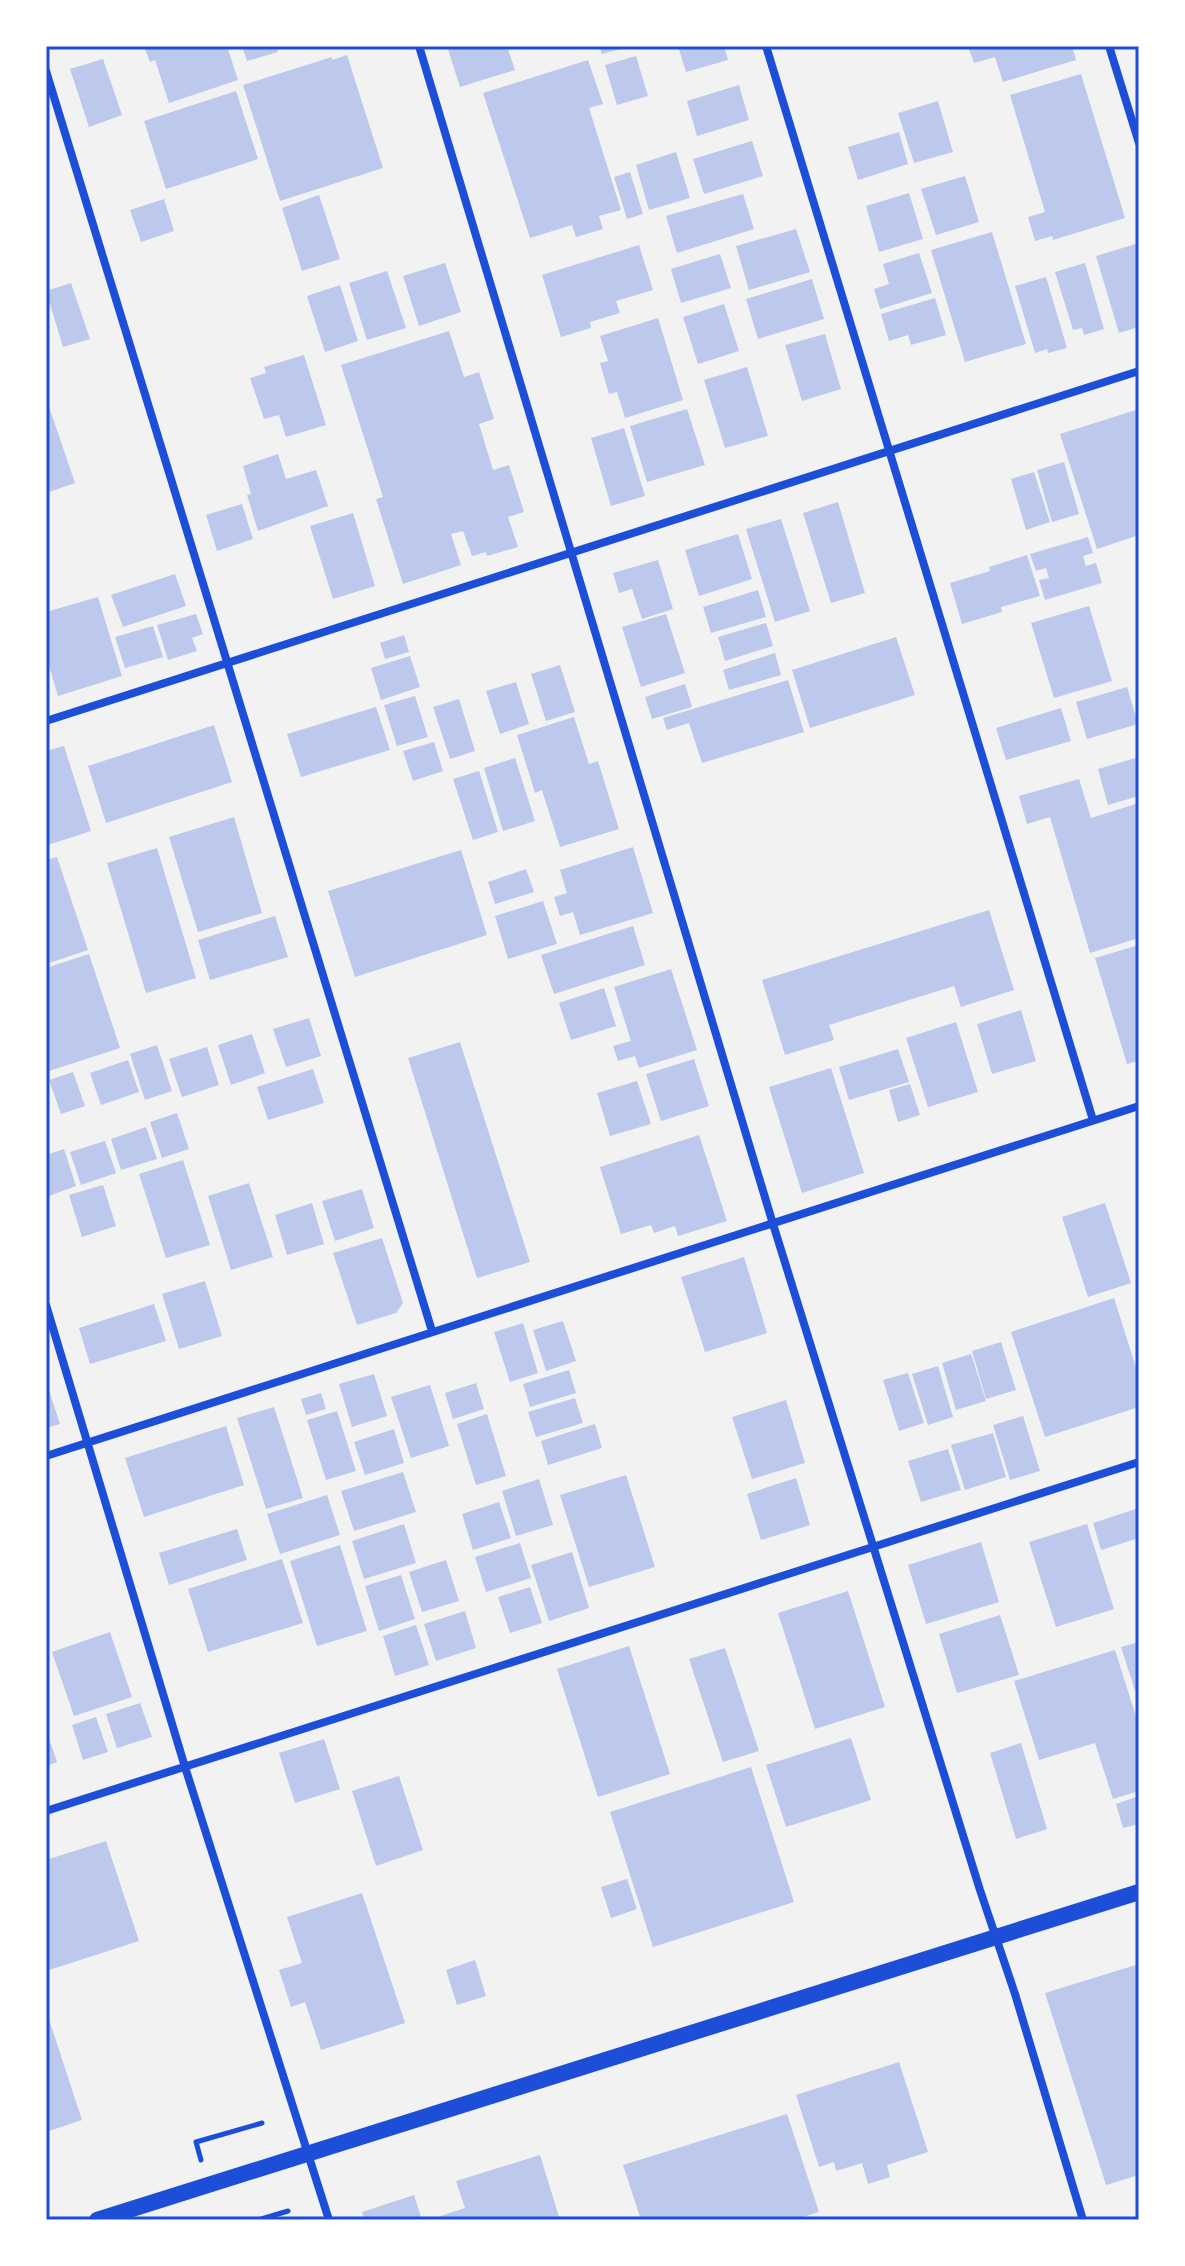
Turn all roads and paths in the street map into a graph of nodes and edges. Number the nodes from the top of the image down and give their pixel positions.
1 (419, 46) edge
2 (766, 46) edge
3 (1109, 46) edge
4 (46, 71) edge
5 (1139, 143) edge
6 (1139, 371) edge
7 (890, 452) junction
8 (573, 553) junction
9 (227, 665) junction
10 (46, 721) edge
11 (1139, 1106) edge
12 (1093, 1120) junction
13 (773, 1224) junction
14 (46, 1305) edge
15 (432, 1331) junction
16 (88, 1441) junction
17 (46, 1456) edge
18 (1139, 1462) edge
19 (875, 1545) junction
20 (185, 1767) junction
21 (46, 1811) edge
22 (1139, 1892) edge
23 (996, 1938) junction
24 (262, 2123) dead end
25 (200, 2141) dead end
26 (308, 2155) junction
27 (288, 2211) dead end
28 (97, 2220) edge
29 (258, 2220) edge
30 (329, 2220) edge
31 (1083, 2220) edge

1 - 8 street
2 - 7 street
3 - 5 street
4 - 9 street
6 - 7 street
7 - 8 street
7 - 12 street
8 - 9 street
8 - 13 street
9 - 10 street
9 - 15 street
11 - 12 street
12 - 13 street
13 - 15 street
13 - 19 street
14 - 16 street
15 - 16 street
16 - 17 street
16 - 20 street
18 - 19 street
19 - 20 street
19 - 23 street
20 - 21 street
20 - 26 street
22 - 23 main road
23 - 26 main road
23 - 31 street
24 - 25 path
26 - 28 main road
26 - 30 street
27 - 29 path

